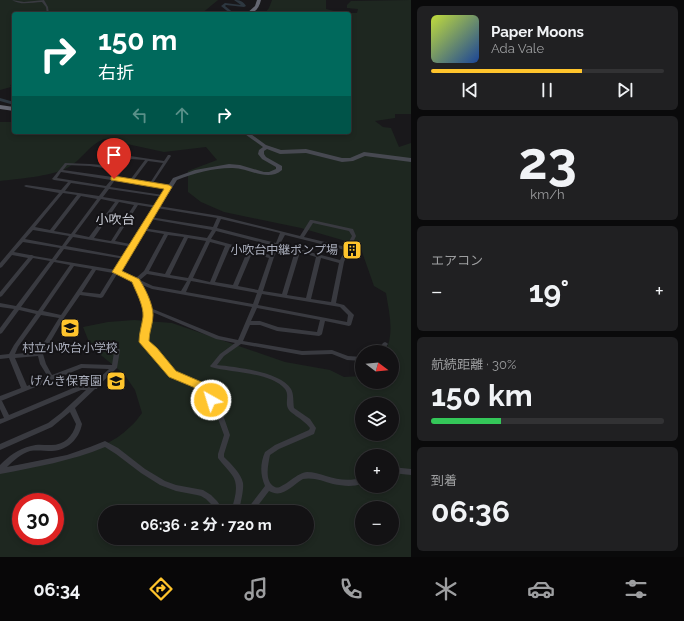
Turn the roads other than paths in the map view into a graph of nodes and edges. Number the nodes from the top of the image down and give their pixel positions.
1 (13, 0) edge
2 (259, 0) edge
3 (48, 12) edge
4 (251, 12) edge
5 (0, 107) edge
6 (12, 109) edge
7 (248, 134) edge
8 (267, 147) junction
9 (169, 156) dead end
10 (130, 157) junction
11 (147, 160) junction
12 (411, 160) edge
13 (165, 162) junction
14 (103, 167) junction
15 (120, 169) junction
16 (61, 171) junction
17 (114, 179) junction
18 (131, 181) junction
19 (70, 182) junction
20 (151, 184) junction
21 (26, 186) dead end
22 (169, 187) junction
23 (107, 188) junction
24 (62, 192) junction
25 (80, 195) junction
26 (163, 196) junction
27 (100, 198) junction
28 (118, 201) junction
29 (137, 204) junction
30 (156, 207) junction
31 (220, 217) junction
32 (150, 218) junction
33 (32, 228) junction
34 (143, 229) junction
35 (215, 229) junction
36 (51, 232) junction
37 (167, 233) junction
38 (283, 233) junction
39 (72, 235) junction
40 (188, 236) junction
41 (302, 237) junction
42 (91, 238) junction
43 (22, 240) junction
44 (209, 240) junction
45 (112, 242) junction
46 (277, 244) junction
47 (228, 245) junction
48 (132, 246) junction
49 (62, 247) junction
50 (348, 249) junction
51 (298, 250) junction
52 (250, 251) junction
53 (11, 253) junction
54 (319, 255) junction
55 (32, 256) junction
56 (272, 257) junction
57 (125, 258) junction
58 (53, 260) junction
59 (342, 262) junction
60 (73, 264) junction
61 (0, 266) edge
62 (95, 268) junction
63 (116, 272) junction
64 (146, 272) junction
65 (167, 275) junction
66 (190, 279) junction
67 (136, 281) junction
68 (212, 283) junction
69 (235, 287) junction
70 (78, 292) junction
71 (260, 292) junction
72 (183, 293) junction
73 (0, 295) edge
74 (284, 296) junction
75 (308, 300) junction
76 (0, 305) edge
77 (333, 305) junction
78 (255, 306) junction
79 (18, 308) junction
80 (147, 308) junction
81 (39, 312) junction
82 (62, 317) junction
83 (323, 319) junction
84 (249, 323) junction
85 (0, 332) edge
86 (240, 342) junction
87 (44, 346) junction
88 (40, 354) junction
89 (11, 356) junction
90 (0, 357) edge
91 (355, 359) edge
92 (115, 367) junction
93 (51, 378) junction
94 (95, 387) junction
95 (25, 389) junction
96 (0, 399) edge
97 (0, 403) edge
98 (71, 407) junction
99 (8, 419) junction
100 (0, 422) edge
101 (0, 447) edge
102 (0, 470) edge
103 (399, 471) edge
104 (411, 472) edge
105 (355, 482) edge
106 (269, 486) junction
107 (217, 505) edge
108 (237, 505) edge
109 (254, 505) edge

1 - 3 street
2 - 4 highway
5 - 6 highway
7 - 8 street
8 - 12 street
8 - 22 street
9 - 13 street
10 - 11 street
10 - 14 street
10 - 15 street
11 - 13 street
11 - 18 street
13 - 20 street
14 - 15 street
14 - 16 street
15 - 17 street
16 - 17 street
16 - 19 street
17 - 18 street
17 - 23 street
18 - 20 street
19 - 23 street
19 - 24 street
20 - 22 street
21 - 24 street
22 - 26 street
23 - 26 street
23 - 27 street
24 - 25 street
24 - 33 street
25 - 27 street
25 - 36 street
26 - 30 street
27 - 28 street
27 - 39 street
28 - 29 street
28 - 42 street
29 - 30 street
29 - 45 street
30 - 31 street
30 - 32 street
31 - 35 street
31 - 38 street
32 - 34 street
32 - 35 street
33 - 36 street
33 - 43 street
34 - 37 street
34 - 48 street
35 - 44 street
35 - 46 street
36 - 39 street
37 - 40 street
37 - 64 street
38 - 41 street
38 - 46 street
39 - 42 street
39 - 49 street
40 - 44 street
40 - 65 street
41 - 50 street
41 - 50 street
42 - 45 street
43 - 49 street
43 - 53 street
44 - 47 street
44 - 66 street
45 - 48 street
46 - 51 street
46 - 56 street
47 - 52 street
47 - 68 street
48 - 57 street
49 - 57 street
49 - 58 street
50 - 59 street
51 - 54 street
51 - 74 street
52 - 56 street
52 - 69 street
53 - 55 street
53 - 61 street
54 - 59 street
54 - 75 street
55 - 58 street
55 - 73 street
56 - 71 street
57 - 63 street
58 - 60 street
58 - 79 street
59 - 77 street
60 - 62 street
60 - 81 street
62 - 63 street
62 - 70 street
63 - 67 street
63 - 70 street
64 - 65 street
64 - 67 street
65 - 66 street
66 - 68 street
66 - 72 street
67 - 72 street
67 - 80 street
68 - 69 street
69 - 71 street
70 - 82 street
71 - 74 street
71 - 78 street
72 - 78 street
74 - 75 street
75 - 77 street
76 - 79 street
77 - 83 street
78 - 83 street
78 - 84 street
79 - 81 street
79 - 85 street
80 - 86 street
80 - 108 street
81 - 82 street
81 - 89 street
82 - 87 street
83 - 84 street
84 - 86 street
86 - 91 street
86 - 106 street
87 - 88 street
87 - 92 street
88 - 89 street
88 - 93 street
89 - 90 street
89 - 95 street
92 - 93 street
92 - 94 street
93 - 95 street
94 - 98 street
94 - 99 street
95 - 96 street
97 - 99 street
98 - 101 street
98 - 102 street
99 - 100 street
102 - 107 street
103 - 104 street
105 - 106 street
106 - 109 street

